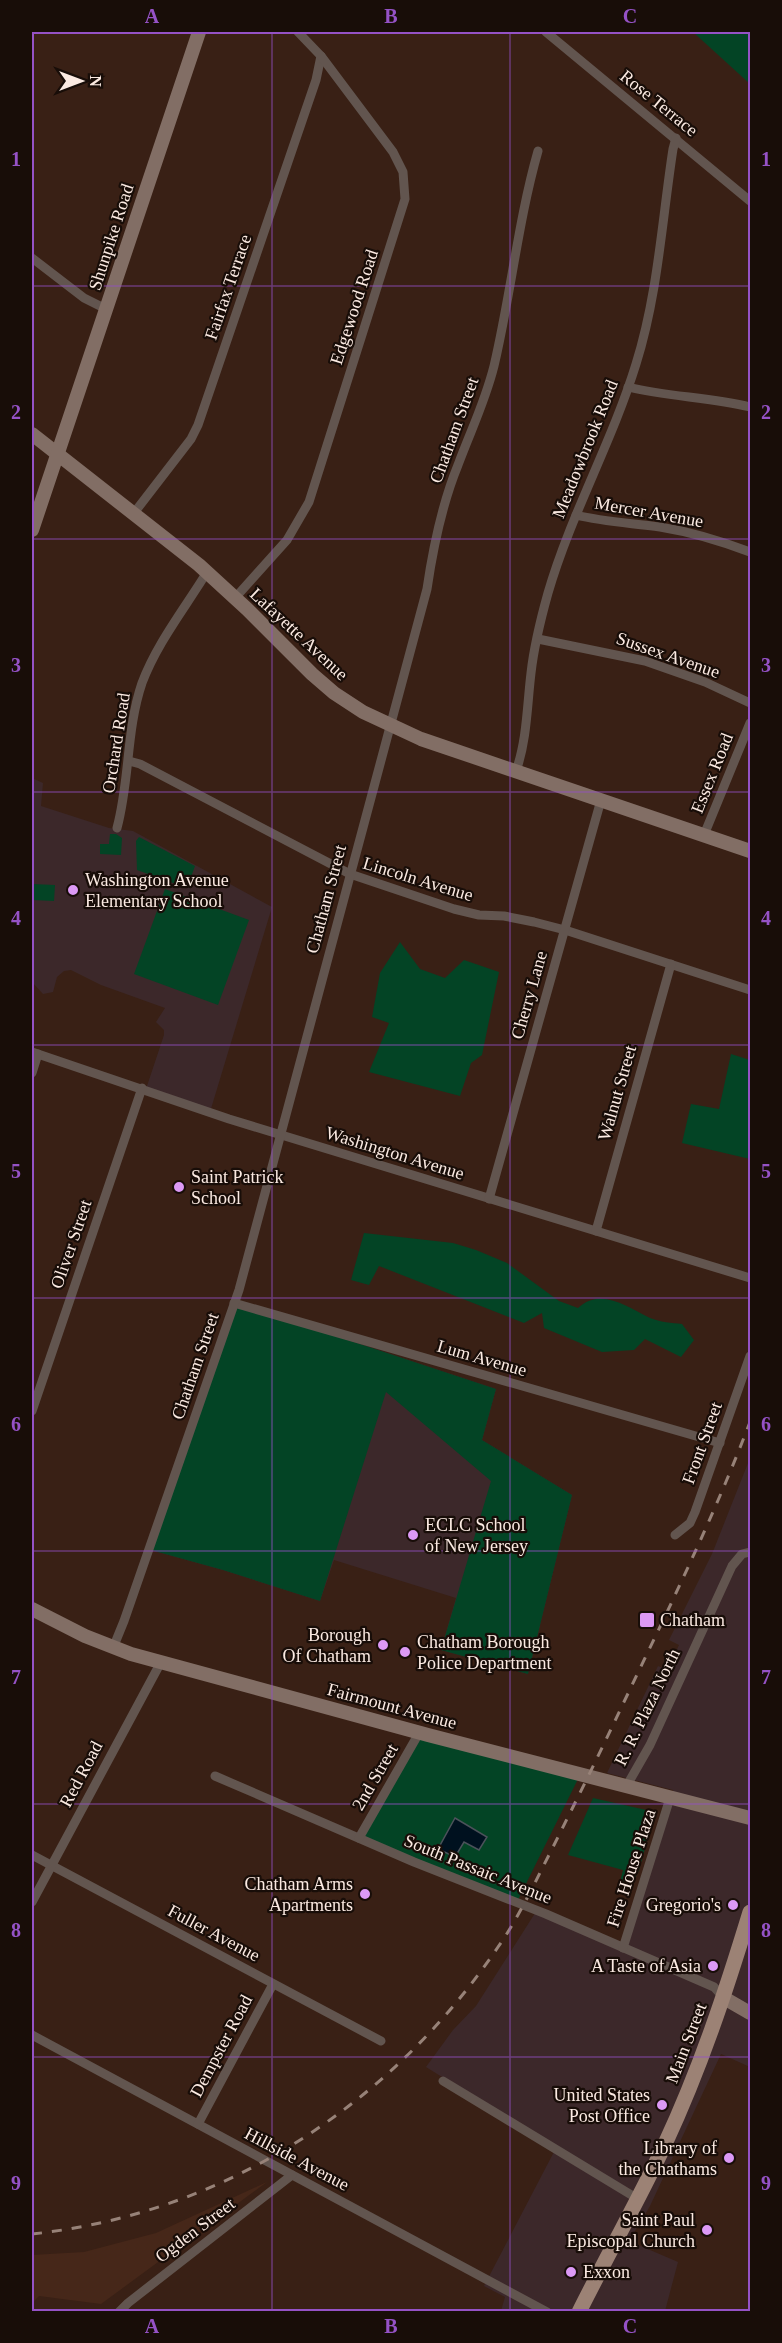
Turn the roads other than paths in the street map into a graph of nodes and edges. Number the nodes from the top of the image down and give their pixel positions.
1 (298, 32) edge
2 (546, 32) edge
3 (195, 33) edge
4 (321, 56) junction
5 (676, 138) junction
6 (538, 151) dead end
7 (750, 201) edge
8 (32, 258) edge
9 (106, 309) junction
10 (628, 387) junction
11 (750, 407) edge
12 (32, 434) edge
13 (57, 454) junction
14 (134, 513) junction
15 (576, 515) junction
16 (32, 530) edge
17 (750, 552) edge
18 (207, 572) junction
19 (235, 598) junction
20 (538, 639) junction
21 (750, 703) edge
22 (750, 723) edge
23 (390, 726) junction
24 (129, 761) junction
25 (516, 771) junction
26 (601, 800) junction
27 (117, 828) dead end
28 (704, 835) junction
29 (750, 851) edge
30 (350, 874) junction
31 (565, 930) junction
32 (671, 964) junction
33 (750, 990) edge
34 (35, 1053) edge
35 (32, 1073) edge
36 (142, 1088) junction
37 (280, 1135) junction
38 (489, 1199) junction
39 (596, 1231) junction
40 (750, 1278) edge
41 (234, 1303) junction
42 (750, 1356) edge
43 (32, 1411) edge
44 (720, 1443) junction
45 (675, 1535) dead end
46 (750, 1552) edge
47 (32, 1609) edge
48 (113, 1648) junction
49 (160, 1662) junction
50 (419, 1732) junction
51 (215, 1776) dead end
52 (627, 1787) junction
53 (670, 1798) junction
54 (750, 1818) edge
55 (359, 1838) junction
56 (32, 1855) edge
57 (51, 1865) junction
58 (32, 1902) edge
59 (750, 1912) edge
60 (623, 1947) junction
61 (273, 1984) junction
62 (724, 1998) junction
63 (750, 2013) edge
64 (32, 2035) edge
65 (381, 2041) dead end
66 (443, 2081) dead end
67 (198, 2124) junction
68 (292, 2175) junction
69 (638, 2199) junction
70 (582, 2311) edge
71 (119, 2312) edge
72 (548, 2312) edge

1 - 4 street, Edgewood Road
2 - 5 street, Rose Terrace
3 - 9 main road, Shunpike Road
4 - 14 street, Fairfax Terrace
4 - 19 street, Edgewood Road
5 - 7 street, Rose Terrace
5 - 10 street, Meadowbrook Road
6 - 23 street, Chatham Street
8 - 9 street
9 - 13 main road, Shunpike Road
10 - 11 street
10 - 15 street, Meadowbrook Road
12 - 13 main road, Lafayette Avenue
13 - 14 main road, Lafayette Avenue
13 - 16 main road, Shunpike Road
14 - 18 main road, Lafayette Avenue
15 - 17 street, Mercer Avenue
15 - 20 street, Meadowbrook Road
18 - 19 main road, Lafayette Avenue
18 - 24 street, Orchard Road
19 - 23 main road, Lafayette Avenue
20 - 21 street, Sussex Avenue
20 - 25 street, Meadowbrook Road
22 - 28 street, Essex Road
23 - 25 main road, Lafayette Avenue
23 - 30 street, Chatham Street
24 - 27 street, Orchard Road
24 - 30 street, Lincoln Avenue
25 - 26 main road, Lafayette Avenue
26 - 28 main road, Lafayette Avenue
26 - 31 street, Cherry Lane
28 - 29 main road, Lafayette Avenue
30 - 31 street, Lincoln Avenue
30 - 37 street, Chatham Street
31 - 32 street, Lincoln Avenue
31 - 38 street, Cherry Lane
32 - 33 street, Lincoln Avenue
32 - 39 street, Walnut Street
34 - 35 street
34 - 36 street, Washington Avenue
36 - 37 street, Washington Avenue
36 - 43 street, Oliver Street
37 - 38 street, Washington Avenue
37 - 41 street, Chatham Street
38 - 39 street, Washington Avenue
39 - 40 street, Washington Avenue
41 - 44 street, Lum Avenue
41 - 48 street, Chatham Street
42 - 44 street, Front Street
44 - 45 street, Front Street
46 - 52 street, R. R. Plaza North
47 - 48 main road, Fairmount Avenue
48 - 49 main road, Fairmount Avenue
49 - 50 main road, Fairmount Avenue
49 - 57 street, Red Road
50 - 52 main road, Fairmount Avenue
50 - 55 street, 2nd Street
51 - 55 street, South Passaic Avenue
52 - 53 main road, Fairmount Avenue
53 - 54 main road, Fairmount Avenue
53 - 60 street, Fire House Plaza
55 - 60 street, South Passaic Avenue
56 - 57 street, Fuller Avenue
57 - 58 street, Red Road
57 - 61 street, Fuller Avenue
59 - 62 main road, Main Street
60 - 62 street, South Passaic Avenue
61 - 65 street, Fuller Avenue
61 - 67 street, Dempster Road
62 - 63 main road
62 - 69 main road, Main Street
64 - 67 street, Hillside Avenue
66 - 69 street
67 - 68 street, Hillside Avenue
68 - 71 street, Ogden Street
68 - 72 street, Hillside Avenue
69 - 70 main road, Main Street

